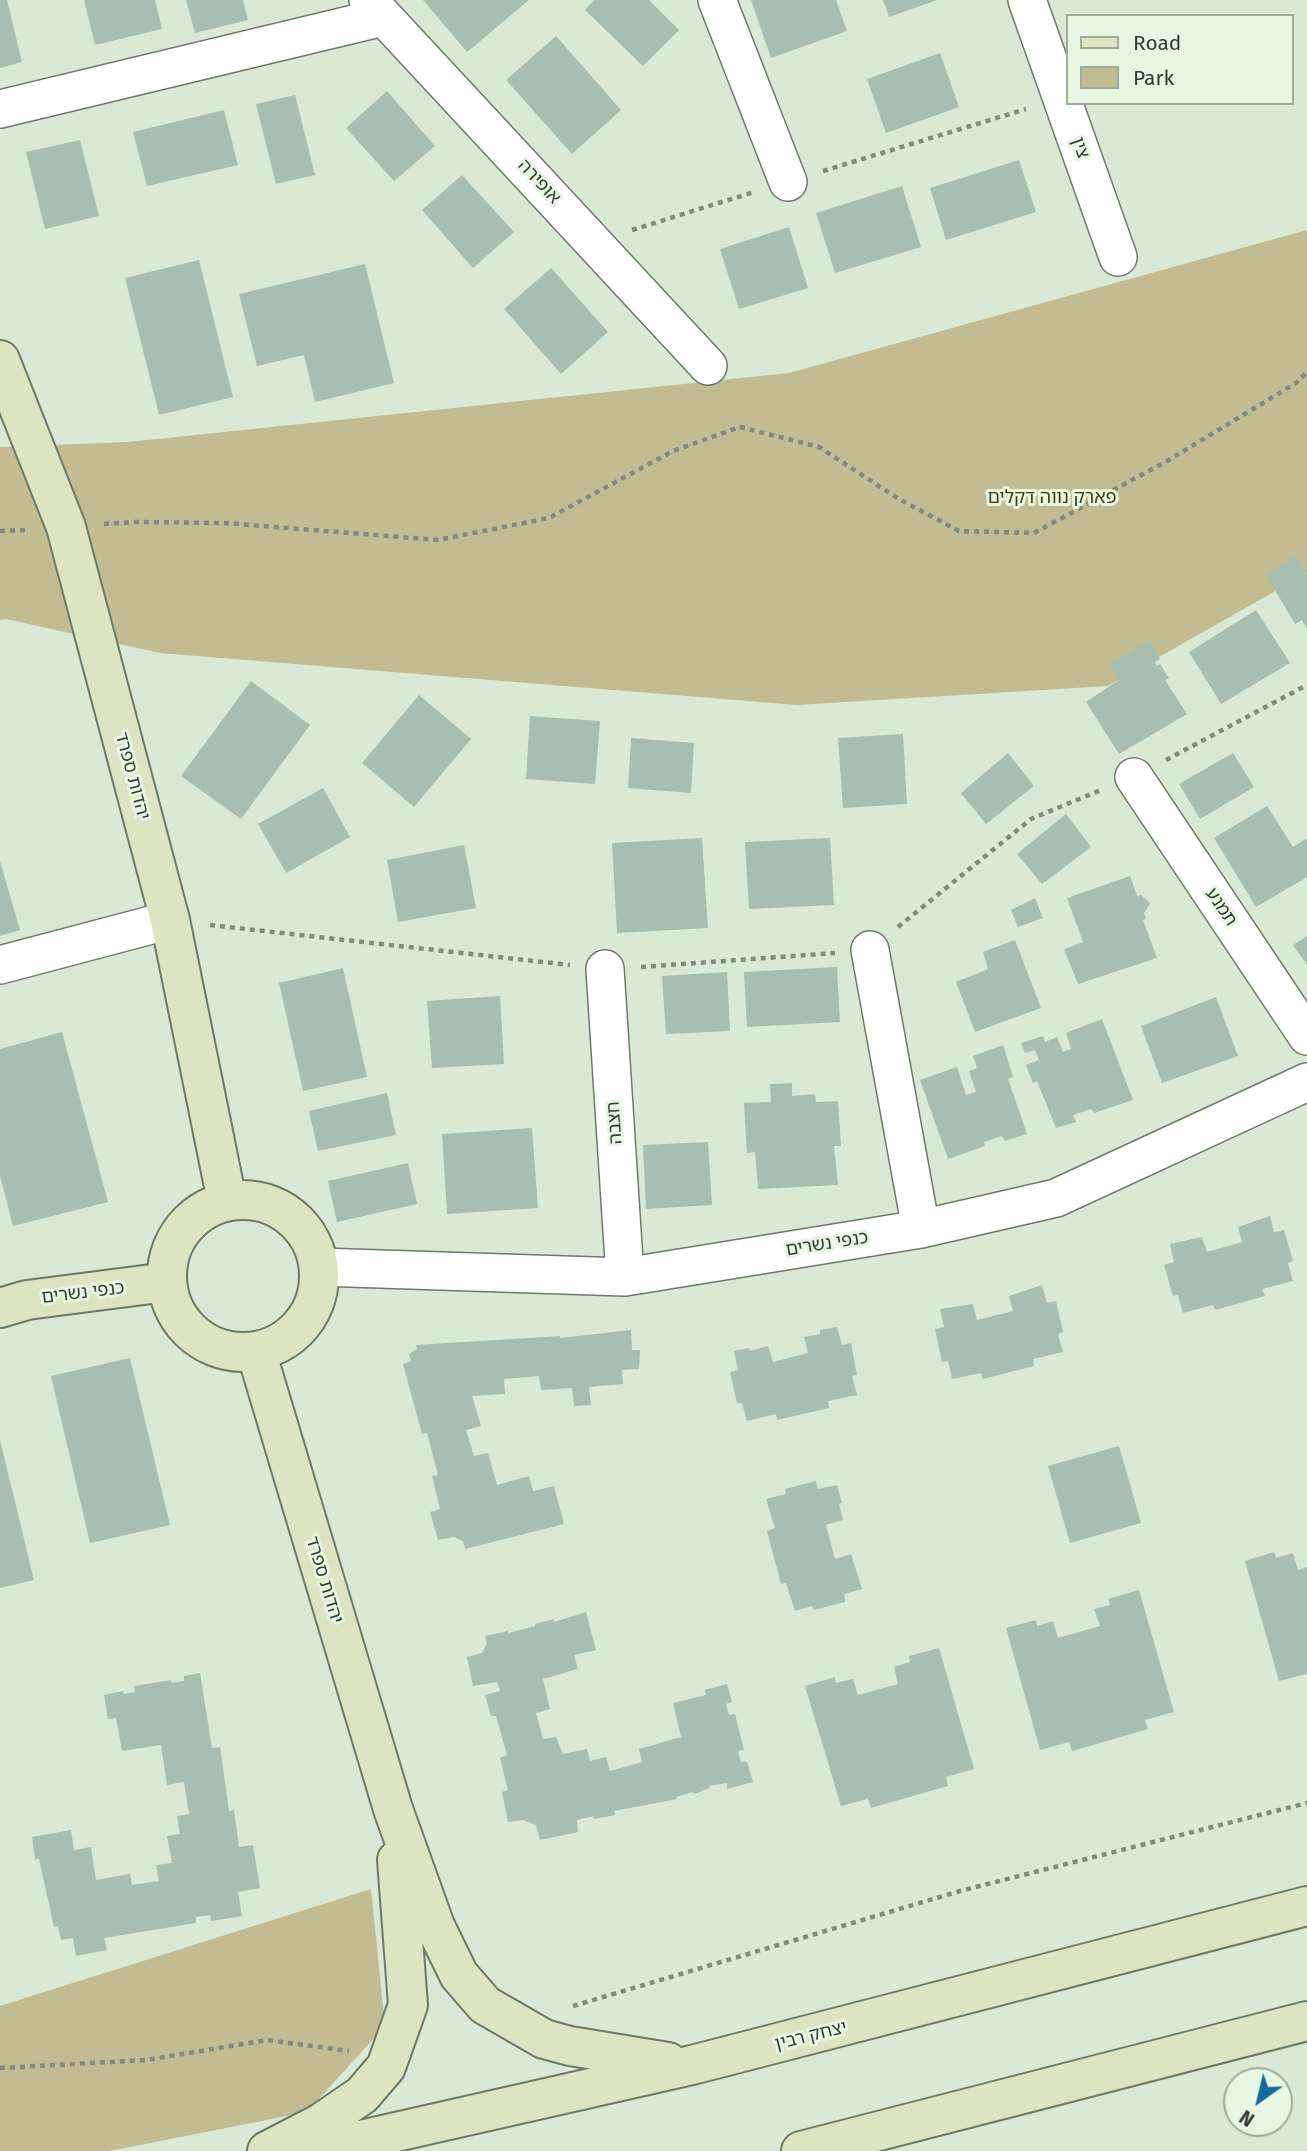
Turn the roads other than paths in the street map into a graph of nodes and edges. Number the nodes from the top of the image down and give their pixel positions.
1 (717, 0) edge
2 (1027, 0) edge
3 (376, 8) edge
4 (0, 109) edge
5 (788, 182) road end
6 (1118, 257) dead end
7 (0, 360) edge
8 (708, 366) dead end
9 (1134, 777) road end
10 (170, 920) junction
11 (870, 950) road end
12 (0, 965) edge
13 (605, 969) road end
14 (1307, 1036) edge
15 (1307, 1082) edge
16 (227, 1202) junction
17 (921, 1229) junction
18 (320, 1267) junction
19 (625, 1277) junction
20 (167, 1282) junction
21 (0, 1308) edge
22 (256, 1352) junction
23 (393, 1810) junction
24 (1307, 1906) edge
25 (1307, 2021) edge
26 (692, 2066) junction
27 (267, 2151) edge
28 (312, 2151) edge
29 (801, 2151) edge

1 - 5 street
2 - 6 street, צין
3 - 4 street
3 - 8 street, אופירה
7 - 10 street, יהדות ספרד
9 - 14 street, תמנע
10 - 12 street
10 - 16 street, יהדות ספרד
11 - 17 street
13 - 19 street, חצבה
15 - 17 street, כנפי נשרים
16 - 18 street
16 - 20 street
17 - 19 street, כנפי נשרים
18 - 19 street, כנפי נשרים
18 - 22 street
20 - 21 street, כנפי נשרים
20 - 22 street
22 - 23 street, יהדות ספרד
23 - 26 street
23 - 27 street
24 - 26 street, יצחק רבין
25 - 29 street
26 - 28 street, יצחק רבין

